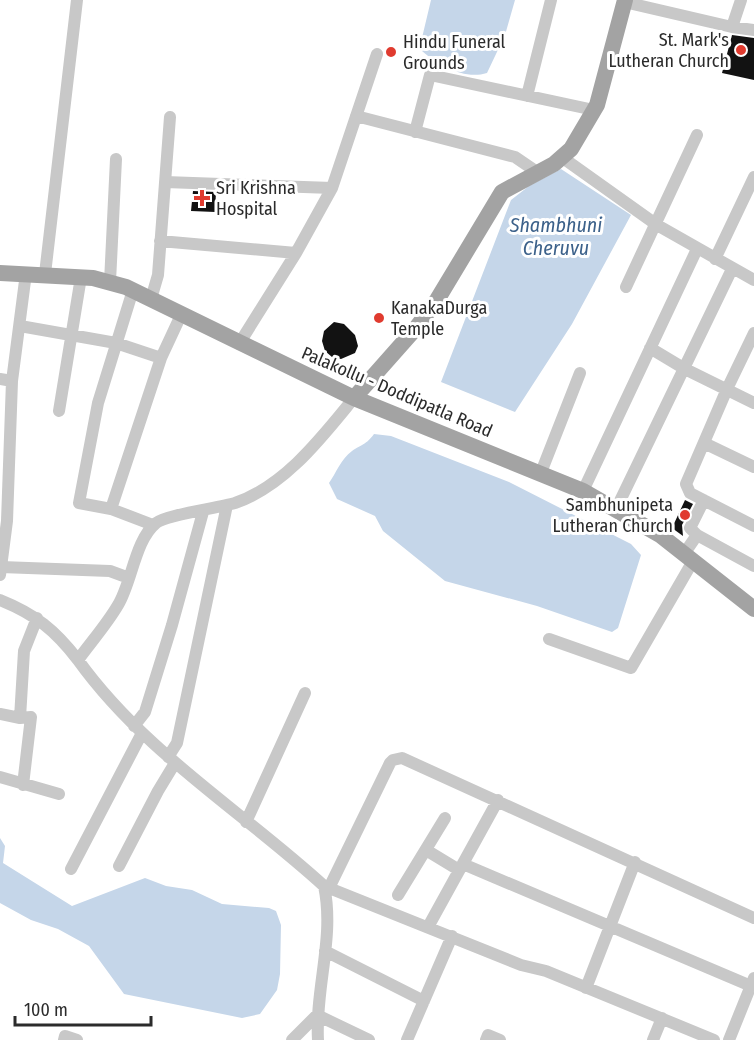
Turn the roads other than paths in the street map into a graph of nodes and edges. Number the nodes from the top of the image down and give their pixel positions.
1 (77, 0) edge
2 (550, 0) edge
3 (741, 0) edge
4 (625, 1) edge
5 (732, 27) junction
6 (754, 30) edge
7 (377, 54) dead end
8 (527, 96) junction
9 (594, 110) junction
10 (356, 116) junction
11 (170, 117) dead end
12 (415, 132) junction
13 (697, 135) dead end
14 (563, 158) junction
15 (117, 159) dead end
16 (537, 172) junction
17 (754, 177) edge
18 (165, 182) junction
19 (332, 188) junction
20 (657, 225) junction
21 (160, 241) junction
22 (697, 249) junction
23 (296, 253) junction
24 (715, 259) junction
25 (732, 269) junction
26 (0, 273) edge
27 (26, 273) junction
28 (45, 274) junction
29 (81, 277) junction
30 (754, 280) edge
31 (110, 282) junction
32 (626, 287) dead end
33 (133, 290) junction
34 (151, 299) junction
35 (181, 315) junction
36 (20, 326) junction
37 (754, 333) edge
38 (70, 335) junction
39 (116, 344) junction
40 (239, 344) junction
41 (650, 348) junction
42 (161, 358) junction
43 (686, 369) junction
44 (580, 373) dead end
45 (6, 380) edge
46 (727, 389) junction
47 (354, 398) junction
48 (754, 403) edge
49 (59, 411) dead end
50 (5, 428) edge
51 (704, 443) junction
52 (754, 467) edge
53 (540, 475) junction
54 (583, 491) junction
55 (704, 500) junction
56 (227, 505) junction
57 (4, 507) edge
58 (111, 509) junction
59 (616, 509) junction
60 (202, 512) junction
61 (153, 525) junction
62 (754, 526) edge
63 (697, 535) junction
64 (688, 557) junction
65 (754, 566) edge
66 (1, 571) edge
67 (129, 578) junction
68 (0, 600) edge
69 (754, 609) edge
70 (37, 618) junction
71 (549, 639) dead end
72 (78, 660) junction
73 (305, 693) dead end
74 (0, 714) edge
75 (20, 718) junction
76 (138, 729) junction
77 (172, 760) junction
78 (0, 777) edge
79 (23, 785) junction
80 (59, 794) dead end
81 (498, 800) junction
82 (445, 818) dead end
83 (246, 822) junction
84 (426, 850) junction
85 (635, 862) junction
86 (119, 866) dead end
87 (461, 867) junction
88 (71, 869) dead end
89 (327, 887) junction
90 (398, 895) dead end
91 (754, 918) edge
92 (428, 927) junction
93 (608, 927) junction
94 (452, 936) junction
95 (325, 951) junction
96 (753, 982) edge
97 (586, 988) junction
98 (424, 1001) junction
99 (317, 1015) junction
100 (662, 1018) junction
101 (64, 1040) edge
102 (77, 1040) edge
103 (292, 1040) edge
104 (318, 1040) edge
105 (369, 1040) edge
106 (407, 1040) edge
107 (486, 1040) edge
108 (500, 1040) edge
109 (653, 1040) edge
110 (714, 1040) edge
111 (729, 1040) edge

1 - 28 street
2 - 8 street
3 - 5 street
4 - 5 street
4 - 9 main road
5 - 6 street
7 - 10 street
8 - 9 street
8 - 12 street
9 - 14 main road
10 - 12 street
10 - 19 street
11 - 18 street
12 - 16 street
13 - 20 street
14 - 16 main road
14 - 20 street
15 - 31 street
16 - 47 main road
17 - 24 street
18 - 19 street
18 - 21 street
19 - 23 street
20 - 22 street
20 - 32 street
21 - 23 street
21 - 34 street
22 - 24 street
22 - 41 street
23 - 40 street
24 - 25 street
25 - 30 street
25 - 43 street
26 - 27 main road, Palakollu - Doddipatla Road
27 - 28 main road, Palakollu - Doddipatla Road
27 - 36 street
28 - 29 main road, Palakollu - Doddipatla Road
29 - 31 main road, Palakollu - Doddipatla Road
29 - 38 street
31 - 33 main road, Palakollu - Doddipatla Road
33 - 34 main road, Palakollu - Doddipatla Road
33 - 39 street
34 - 35 main road, Palakollu - Doddipatla Road
35 - 40 main road, Palakollu - Doddipatla Road
35 - 42 street
36 - 38 street
36 - 45 street
37 - 46 street
38 - 39 street
38 - 49 street
39 - 42 street
39 - 58 street
40 - 47 main road, Palakollu - Doddipatla Road
41 - 43 street
41 - 54 street
42 - 58 street
43 - 46 street
43 - 59 street
44 - 53 street
45 - 50 street
46 - 48 street
46 - 51 street
47 - 53 main road, Palakollu - Doddipatla Road
47 - 56 street
50 - 57 street
51 - 52 street
51 - 55 street
53 - 54 main road, Palakollu - Doddipatla Road
54 - 59 main road, Palakollu - Doddipatla Road
55 - 62 street
55 - 63 street
56 - 60 street
56 - 77 street
57 - 66 street
58 - 61 street
59 - 64 main road, Palakollu - Doddipatla Road
60 - 61 street
60 - 76 street
61 - 67 street
63 - 64 street
63 - 65 street
64 - 69 main road, Palakollu - Doddipatla Road
64 - 71 street
66 - 67 street
67 - 72 street
68 - 70 street
70 - 72 street
70 - 75 street
72 - 76 street
73 - 83 street
74 - 75 street
75 - 79 street
76 - 77 street
76 - 88 street
77 - 83 street
77 - 86 street
78 - 79 street
79 - 80 street
81 - 85 street
81 - 87 street
81 - 89 street
82 - 84 street
83 - 89 street
84 - 87 street
84 - 90 street
85 - 91 street
85 - 93 street
87 - 92 street
87 - 93 street
89 - 92 street
89 - 95 street
92 - 94 street
93 - 96 street
93 - 97 street
94 - 97 street
94 - 98 street
95 - 98 street
95 - 99 street
96 - 111 street
97 - 100 street
98 - 106 street
99 - 103 street
99 - 104 street
99 - 105 street
100 - 109 street
100 - 110 street
101 - 102 street
107 - 108 street

